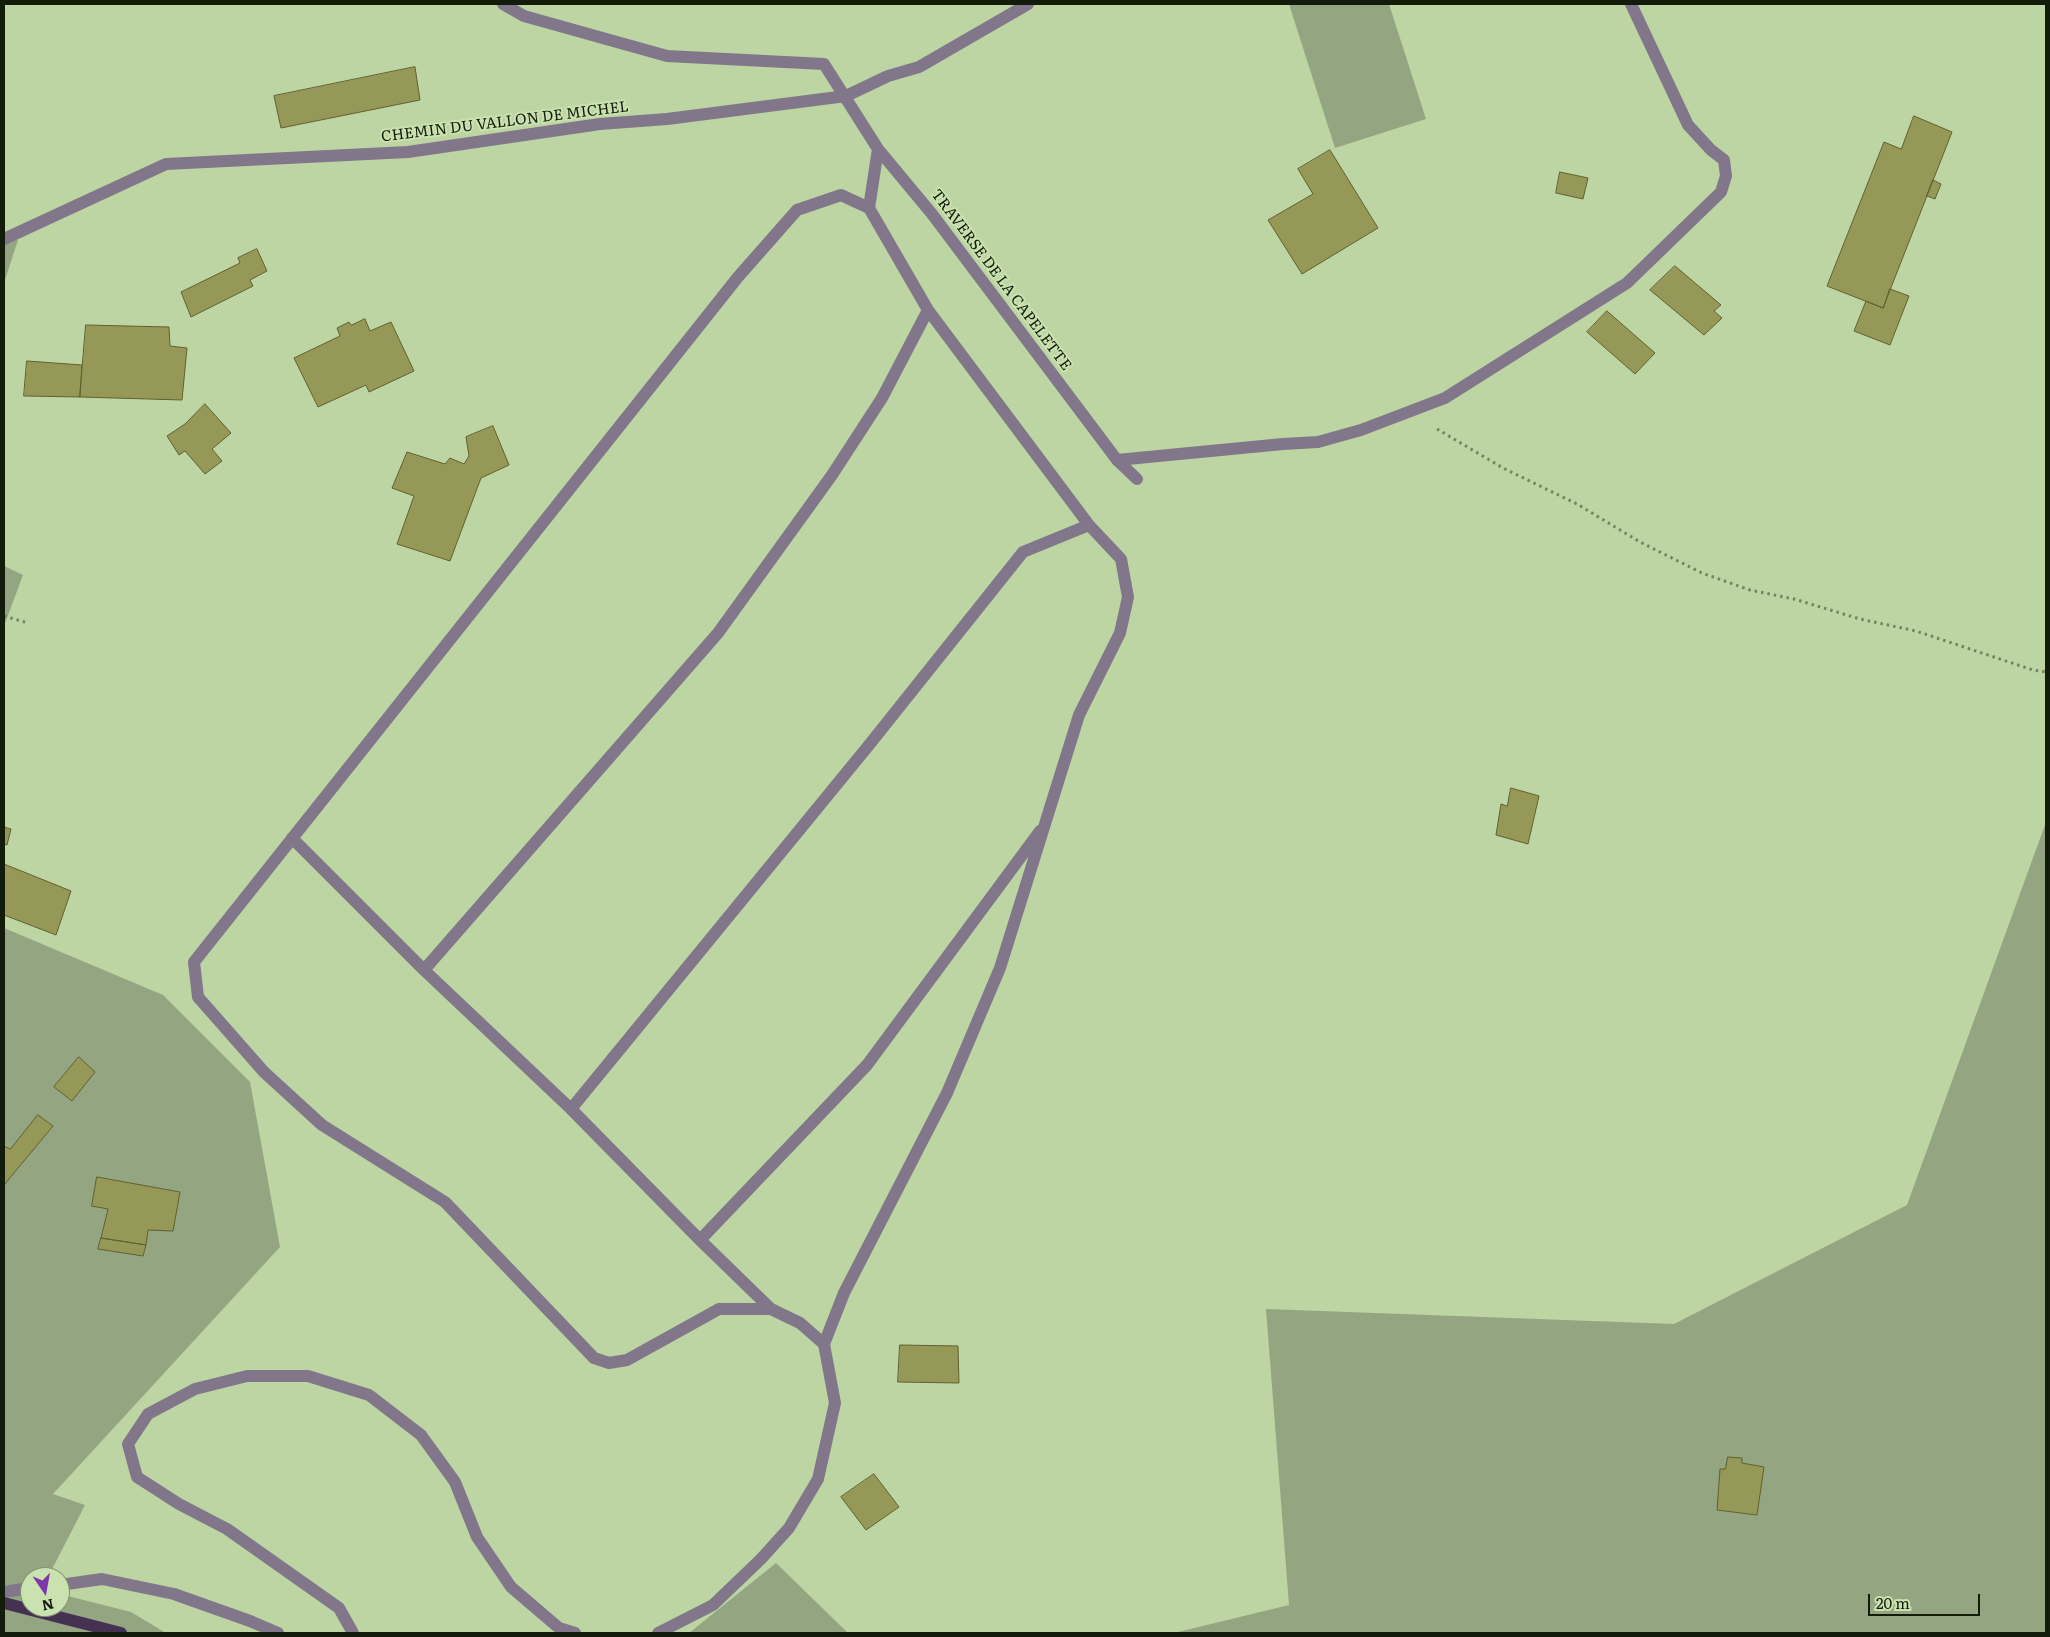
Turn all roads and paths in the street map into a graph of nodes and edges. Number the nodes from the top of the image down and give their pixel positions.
1 (503, 4) edge
2 (1028, 4) edge
3 (1631, 4) edge
4 (846, 96) junction
5 (878, 149) junction
6 (869, 208) junction
7 (4, 239) edge
8 (928, 310) junction
9 (1409, 412) junction
10 (1117, 460) junction
11 (1137, 479) dead end
12 (1089, 525) junction
13 (4, 616) edge
14 (28, 623) dead end
15 (2046, 672) edge
16 (1046, 823) junction
17 (292, 838) junction
18 (424, 970) junction
19 (571, 1109) junction
20 (700, 1240) junction
21 (771, 1309) junction
22 (824, 1344) junction
23 (70, 1584) edge
24 (20, 1590) edge
25 (4, 1592) edge
26 (4, 1603) edge
27 (121, 1633) edge
28 (278, 1633) edge
29 (353, 1633) edge
30 (575, 1633) edge
31 (658, 1633) edge

1 - 4 street, TRAVERSE DE LA CAPELETTE
2 - 4 street, CHEMIN DU VALLON DE MICHEL
3 - 9 street
4 - 5 street, TRAVERSE DE LA CAPELETTE
4 - 7 street, CHEMIN DU VALLON DE MICHEL
5 - 6 street
5 - 10 street, TRAVERSE DE LA CAPELETTE
6 - 8 street
6 - 17 street
8 - 12 street
8 - 18 street
9 - 10 street
9 - 15 path
10 - 11 street, TRAVERSE DE LA CAPELETTE
12 - 16 street
12 - 19 street
13 - 14 path
16 - 20 street
16 - 22 street
17 - 18 street
17 - 21 street
18 - 19 street
19 - 20 street
20 - 21 street
21 - 22 street
22 - 31 street
23 - 28 street
24 - 25 street
26 - 27 main road
29 - 30 street

